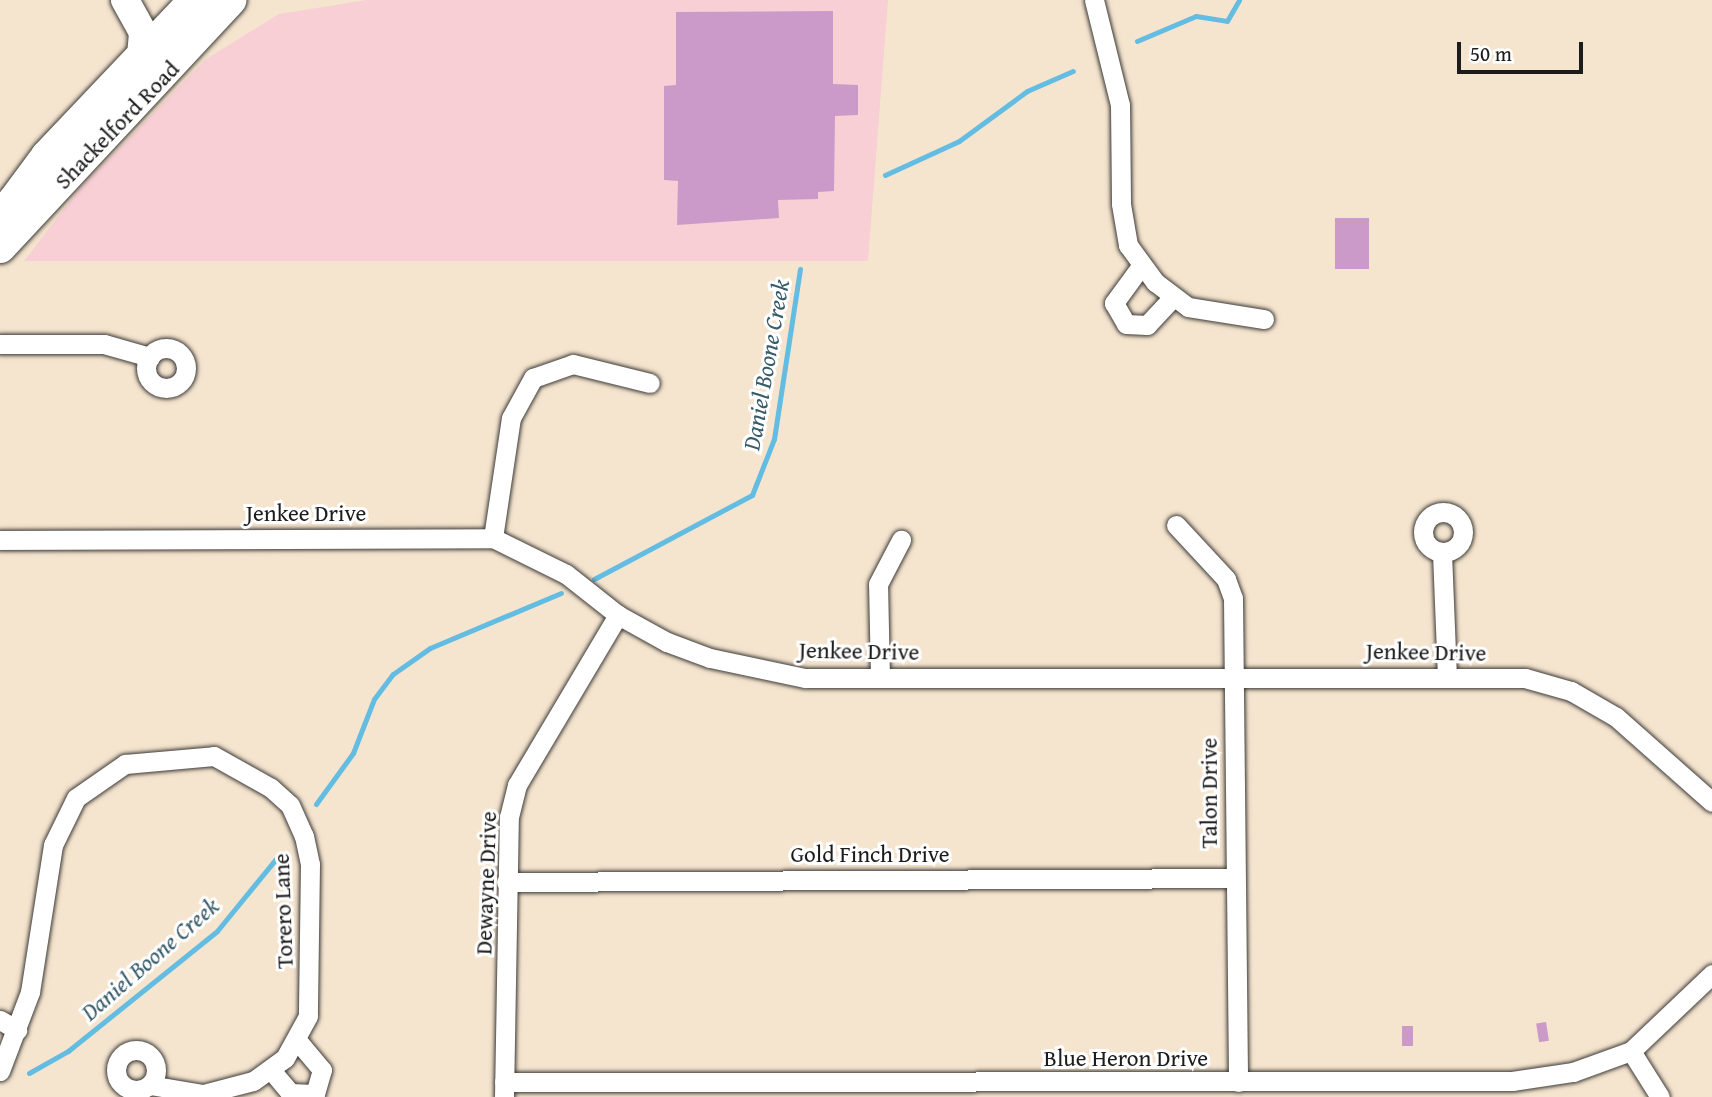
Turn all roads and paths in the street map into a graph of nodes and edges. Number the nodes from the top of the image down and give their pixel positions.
1 (125, 0) edge
2 (195, 0) edge
3 (230, 0) edge
4 (1094, 0) edge
5 (141, 58) junction
6 (0, 246) edge
7 (1141, 266) junction
8 (1172, 298) junction
9 (1264, 319) dead end
10 (0, 344) edge
11 (150, 357) dead end
12 (650, 383) dead end
13 (1176, 525) dead end
14 (493, 538) junction
15 (0, 540) edge
16 (901, 540) dead end
17 (1442, 553) dead end
18 (618, 615) junction
19 (1234, 674) junction
20 (1447, 675) junction
21 (880, 677) junction
22 (1712, 802) edge
23 (1234, 878) junction
24 (506, 882) junction
25 (1712, 974) edge
26 (8, 1025) edge
27 (298, 1041) junction
28 (1631, 1051) junction
29 (271, 1070) junction
30 (0, 1071) edge
31 (1238, 1082) junction
32 (150, 1085) dead end
33 (504, 1090) edge
34 (1660, 1097) edge

1 - 5 main road
2 - 5 main road, Shackelford Road
3 - 6 main road, Shackelford Road
4 - 7 street
5 - 6 main road, Shackelford Road
7 - 8 street
7 - 8 street
8 - 9 street
10 - 11 street
12 - 14 street
13 - 19 street, Talon Drive
14 - 15 street, Jenkee Drive
14 - 18 street, Jenkee Drive
16 - 21 street
17 - 20 street
18 - 21 street, Jenkee Drive
18 - 24 street, Dewayne Drive
19 - 20 street, Jenkee Drive
19 - 21 street, Jenkee Drive
19 - 23 street, Talon Drive
20 - 22 street, Jenkee Drive
23 - 24 street, Gold Finch Drive
23 - 31 street, Talon Drive
24 - 33 street, Dewayne Drive
25 - 28 street, Blue Heron Drive
26 - 27 street, Torero Lane
26 - 30 street, Torero Lane
27 - 29 street, Torero Lane
27 - 29 street
28 - 31 street, Blue Heron Drive
28 - 34 street
29 - 32 street
31 - 33 street, Blue Heron Drive

